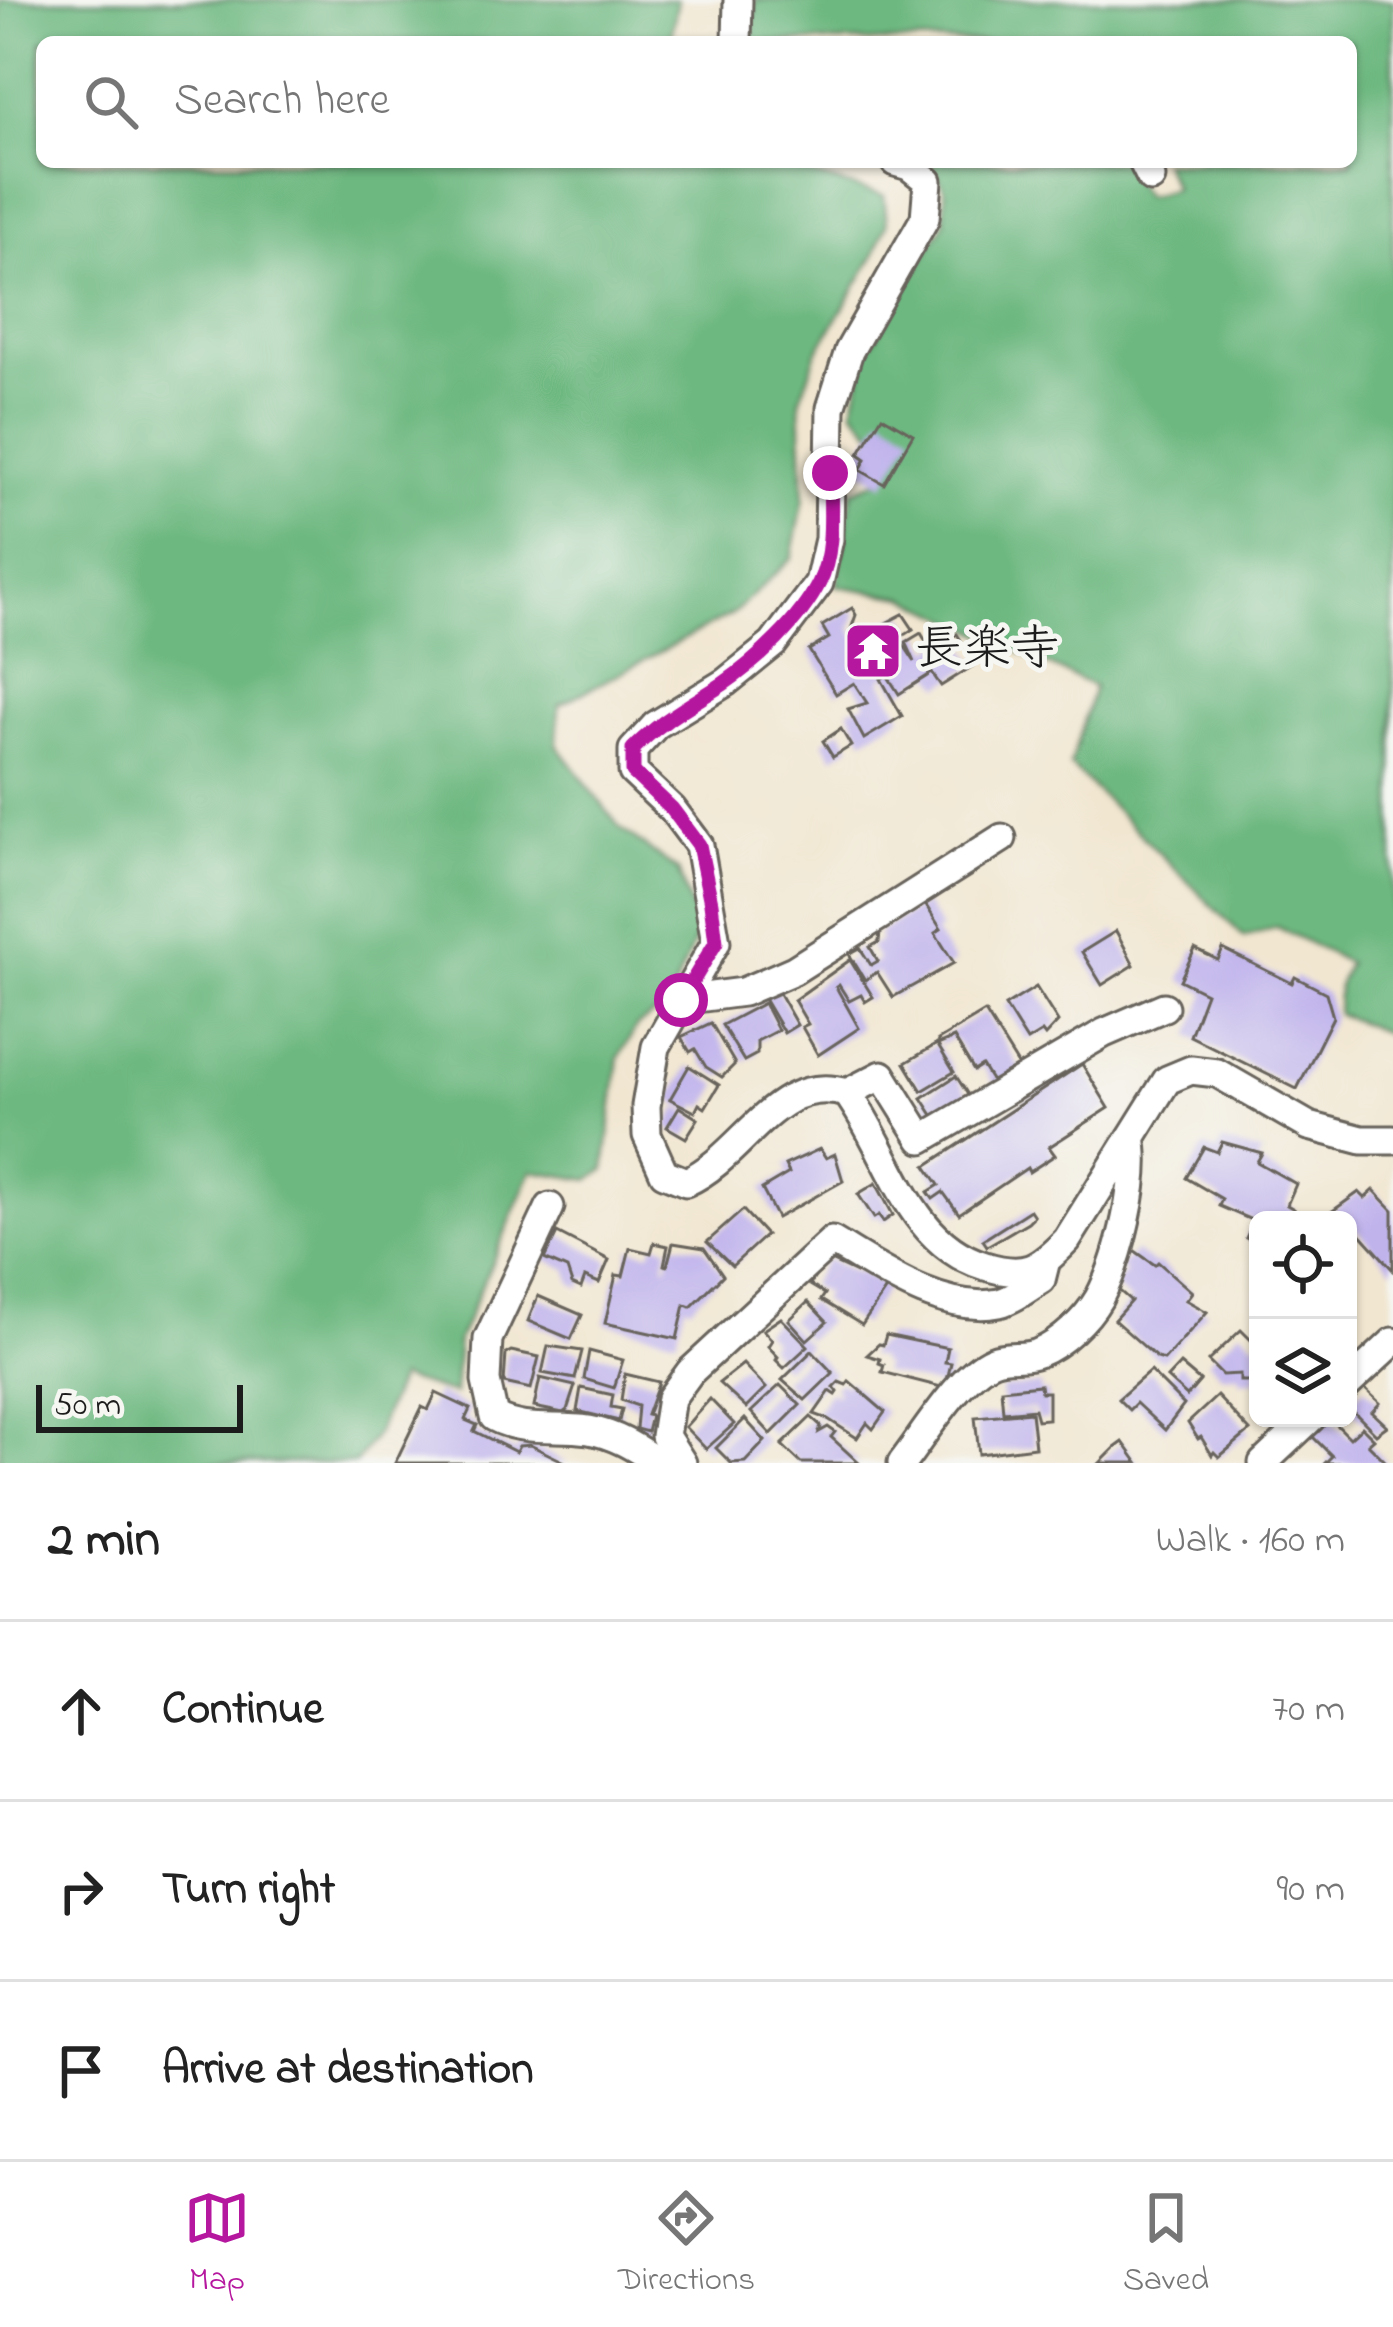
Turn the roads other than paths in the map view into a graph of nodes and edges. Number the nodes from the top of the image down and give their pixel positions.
1 (738, 0) edge
2 (737, 36) edge
3 (912, 168) edge
4 (1002, 838) dead end
5 (681, 1000) junction
6 (1164, 1007) dead end
7 (848, 1093) junction
8 (1131, 1138) junction
9 (1393, 1140) edge
10 (550, 1207) dead end
11 (1046, 1262) junction
12 (1393, 1342) edge
13 (1357, 1376) edge
14 (1302, 1427) edge
15 (1265, 1462) edge
16 (659, 1463) edge
17 (682, 1463) edge
18 (902, 1463) edge

1 - 2 street
3 - 5 street
4 - 5 street
5 - 7 street
6 - 7 street
7 - 11 street
8 - 9 street
8 - 11 street
8 - 18 street
10 - 16 street
11 - 17 street
12 - 13 street
14 - 15 street

